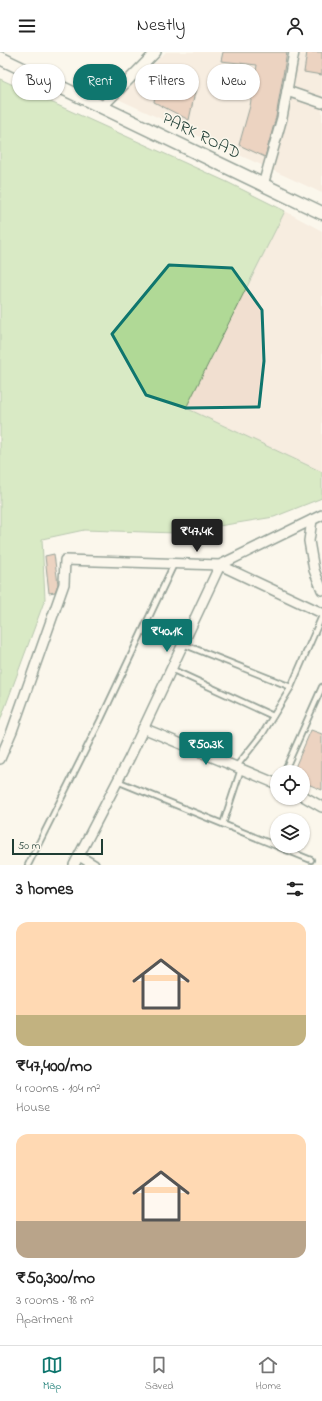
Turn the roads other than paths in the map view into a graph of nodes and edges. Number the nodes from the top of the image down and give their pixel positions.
1 (156, 52) edge
2 (294, 52) edge
3 (0, 58) edge
4 (287, 91) junction
5 (322, 103) edge
6 (102, 107) junction
7 (263, 185) junction
8 (322, 214) edge
9 (322, 515) edge
10 (312, 520) junction
11 (174, 562) junction
12 (220, 565) junction
13 (322, 590) edge
14 (322, 615) edge
15 (183, 644) junction
16 (171, 669) junction
17 (291, 687) junction
18 (322, 687) edge
19 (273, 716) junction
20 (144, 728) junction
21 (0, 759) edge
22 (287, 765) edge
23 (238, 768) junction
24 (118, 781) junction
25 (270, 781) edge
26 (310, 800) edge
27 (322, 807) edge
28 (223, 824) junction
29 (79, 856) junction
30 (311, 860) dead end
31 (28, 865) edge
32 (74, 865) edge
33 (94, 865) edge

1 - 6 street
2 - 4 street
3 - 6 street, PARK ROAD
4 - 5 street
4 - 7 street
6 - 7 street, PARK ROAD
7 - 8 street, PARK ROAD
9 - 10 street
10 - 12 street
10 - 13 street
11 - 12 street
11 - 21 street
11 - 31 lane
12 - 14 street
12 - 15 street
14 - 17 lane
15 - 16 street
15 - 17 lane
16 - 19 lane
16 - 20 street
17 - 19 lane
18 - 22 lane
19 - 23 lane
20 - 23 street
20 - 24 street
23 - 25 street
23 - 28 lane
24 - 28 lane
24 - 29 street
26 - 27 street
28 - 30 lane
29 - 32 street
29 - 33 street

